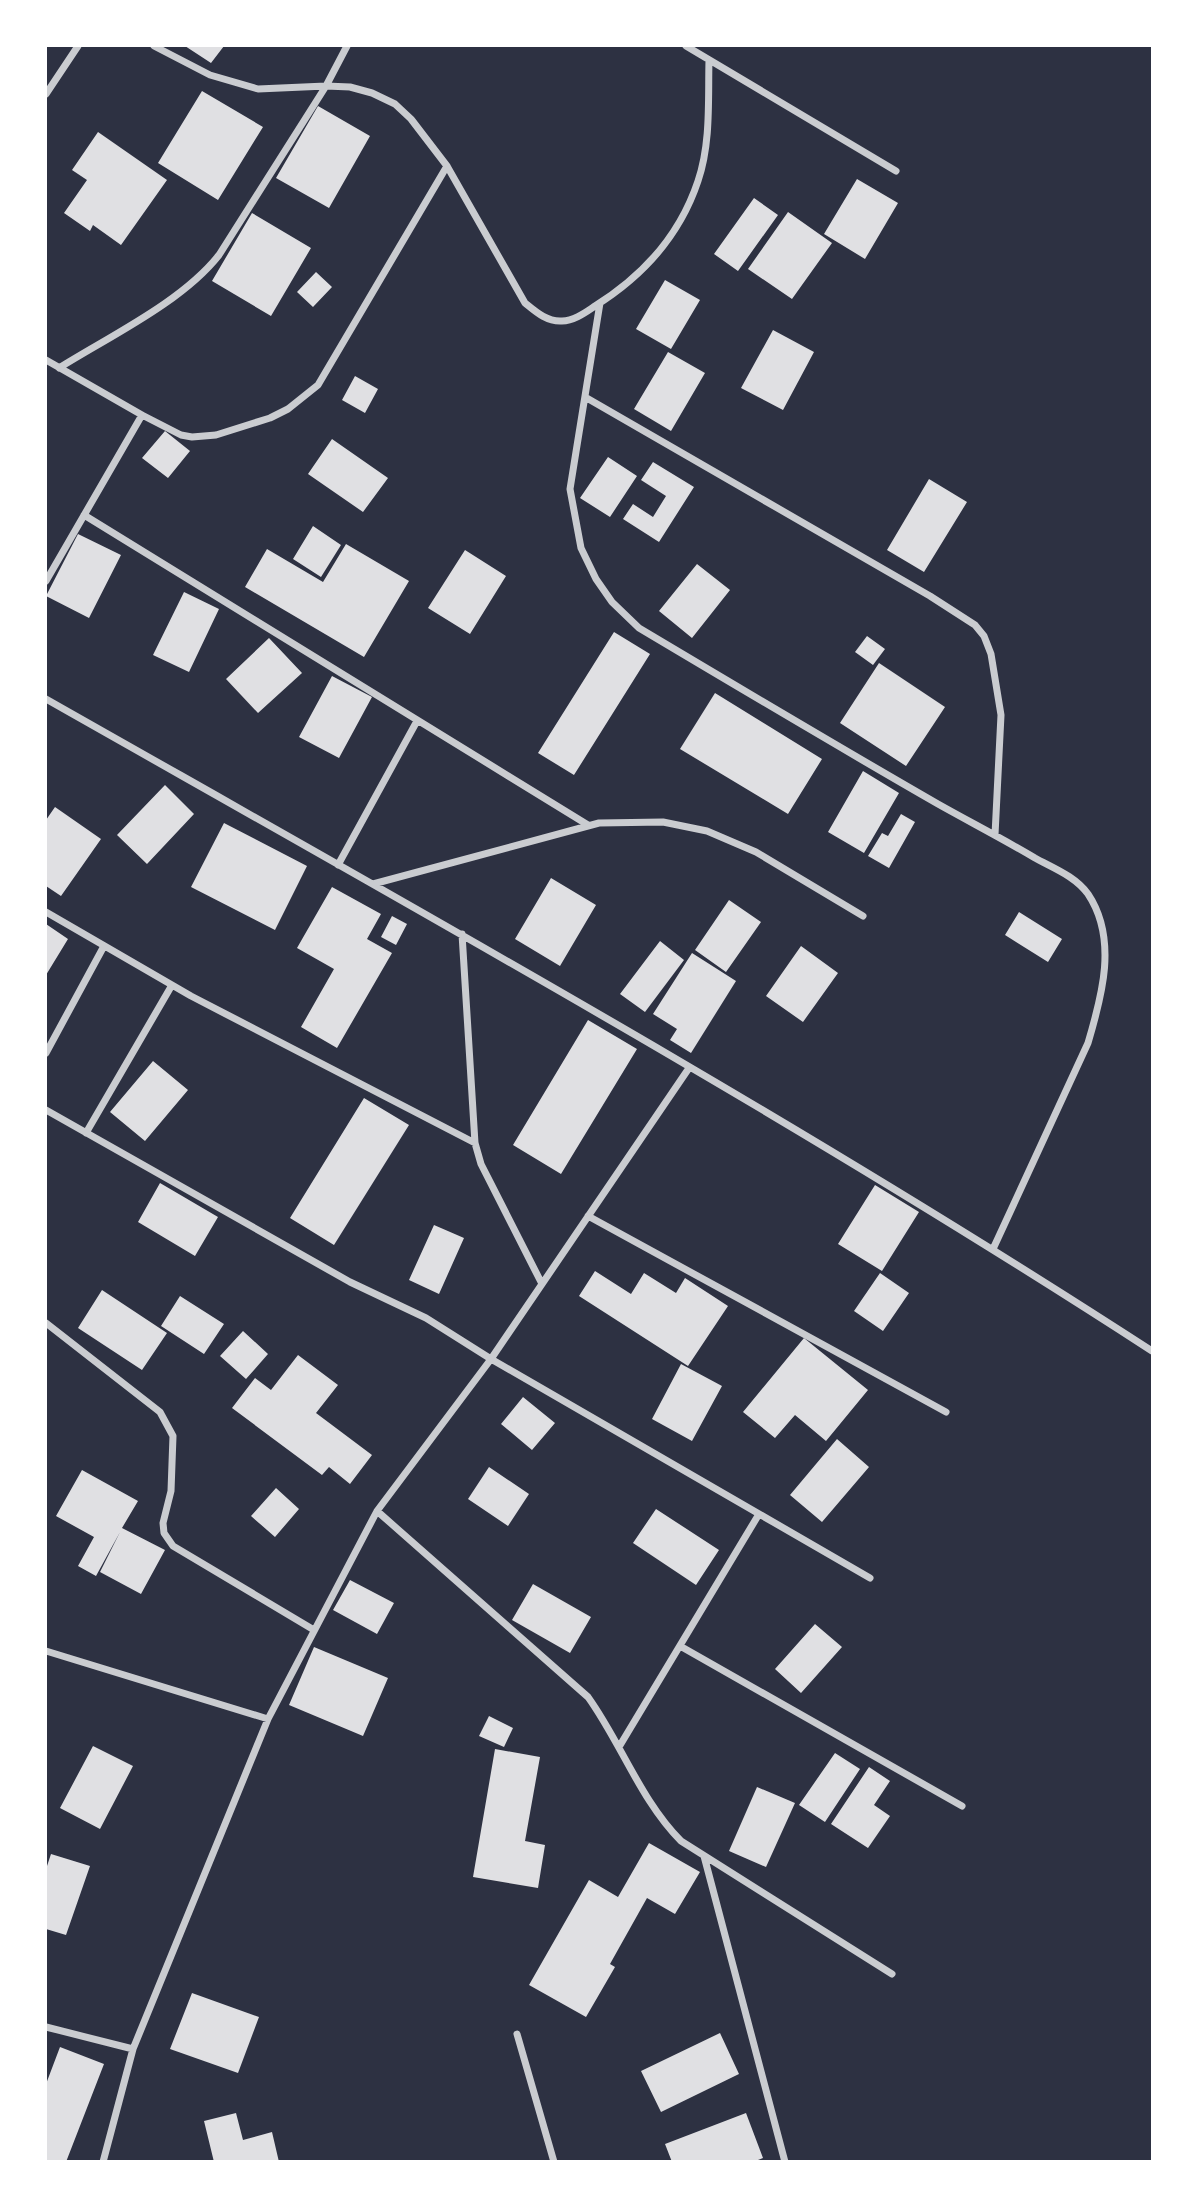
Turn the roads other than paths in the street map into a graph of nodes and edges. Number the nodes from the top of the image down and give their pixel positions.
1 (78, 46) edge
2 (154, 46) edge
3 (347, 46) edge
4 (687, 46) edge
5 (709, 60) junction
6 (326, 86) junction
7 (46, 94) edge
8 (447, 166) junction
9 (896, 172) dead end
10 (600, 303) junction
11 (46, 360) edge
12 (59, 368) junction
13 (585, 397) junction
14 (142, 415) junction
15 (84, 515) junction
16 (46, 581) edge
17 (46, 699) edge
18 (417, 721) junction
19 (588, 825) junction
20 (995, 835) junction
21 (338, 865) junction
22 (373, 884) junction
23 (46, 912) edge
24 (863, 916) dead end
25 (462, 934) junction
26 (104, 946) junction
27 (172, 985) junction
28 (46, 1053) edge
29 (689, 1068) junction
30 (46, 1110) edge
31 (86, 1133) junction
32 (475, 1143) junction
33 (589, 1216) junction
34 (992, 1249) junction
35 (542, 1284) junction
36 (46, 1323) edge
37 (1153, 1351) edge
38 (491, 1359) junction
39 (946, 1412) dead end
40 (377, 1511) junction
41 (759, 1514) junction
42 (870, 1578) dead end
43 (314, 1630) junction
44 (680, 1646) junction
45 (46, 1651) edge
46 (268, 1719) junction
47 (619, 1747) junction
48 (962, 1806) dead end
49 (704, 1856) junction
50 (892, 1974) dead end
51 (46, 2027) edge
52 (517, 2034) dead end
53 (134, 2049) junction
54 (103, 2161) edge
55 (554, 2161) edge
56 (785, 2161) edge

1 - 7 street
2 - 6 street
3 - 6 street
4 - 5 street
5 - 9 street
5 - 10 street
6 - 8 street
6 - 12 street
8 - 10 street
8 - 14 street
10 - 13 street
11 - 12 street
12 - 14 street
13 - 20 street
13 - 20 street
14 - 15 street
15 - 16 street
15 - 18 street
17 - 21 street
18 - 19 street
18 - 21 street
19 - 22 street
19 - 24 street
20 - 34 street
21 - 22 street
22 - 25 street
23 - 26 street
25 - 29 street
25 - 32 street
26 - 27 street
26 - 28 street
27 - 31 street
27 - 32 street
29 - 33 street
29 - 34 street
30 - 31 street
31 - 38 street
32 - 35 street
33 - 35 street
33 - 39 street
34 - 37 street
35 - 38 street
36 - 43 street
38 - 40 street
38 - 41 street
40 - 43 street
40 - 47 street
41 - 42 street
41 - 44 street
43 - 46 street
44 - 47 street
44 - 48 street
45 - 46 street
46 - 53 street
47 - 49 street
49 - 50 street
49 - 56 street
51 - 53 street
52 - 55 street
53 - 54 street

